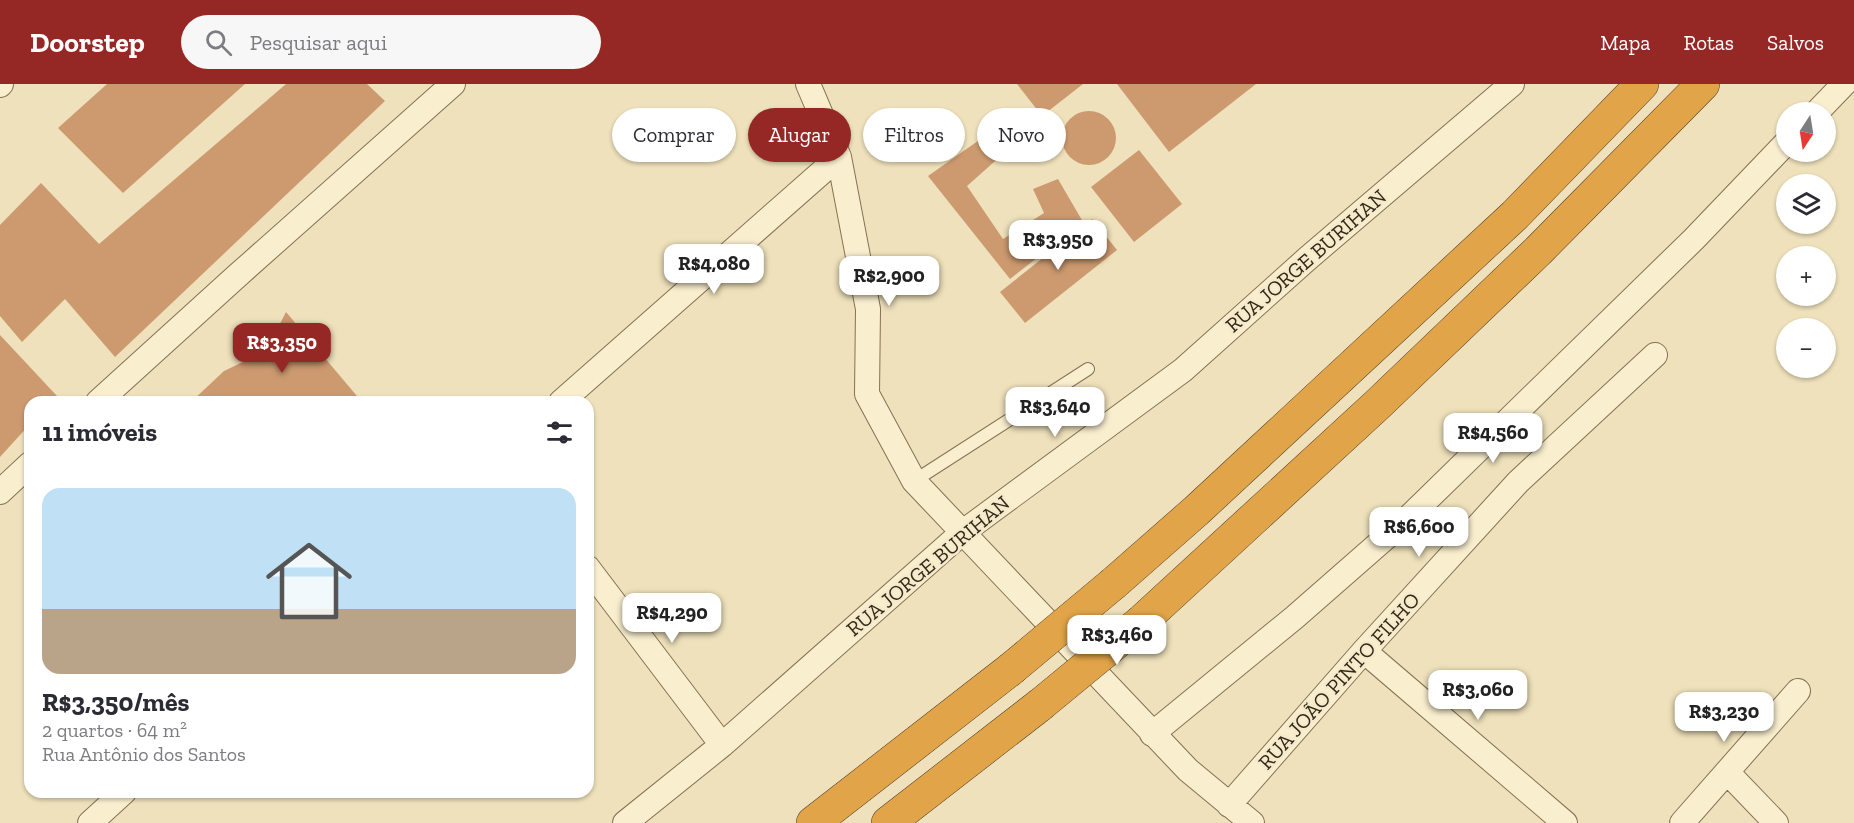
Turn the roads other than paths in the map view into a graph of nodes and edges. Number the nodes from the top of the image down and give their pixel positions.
1 (453, 84) edge
2 (808, 84) edge
3 (1512, 84) edge
4 (1642, 84) edge
5 (1703, 84) edge
6 (1844, 84) edge
7 (1826, 102) edge
8 (818, 108) edge
9 (1776, 153) edge
10 (832, 162) edge
11 (839, 162) edge
12 (1655, 355) dead end
13 (1088, 369) dead end
14 (105, 396) edge
15 (568, 396) edge
16 (24, 470) edge
17 (914, 481) junction
18 (0, 492) edge
19 (963, 532) junction
20 (594, 576) edge
21 (1364, 651) junction
22 (1798, 691) dead end
23 (1152, 734) junction
24 (722, 745) junction
25 (1727, 772) junction
26 (117, 798) edge
27 (1229, 805) junction
28 (90, 823) edge
29 (625, 823) edge
30 (813, 823) edge
31 (888, 823) edge
32 (1252, 823) edge
33 (1565, 823) edge
34 (1682, 823) edge
35 (1776, 823) edge

1 - 14 street
2 - 8 street
3 - 19 street, RUA JORGE BURIHAN
4 - 30 highway, bridge
5 - 31 highway, bridge
6 - 7 street
9 - 23 street
10 - 15 street
11 - 17 street
12 - 21 street, RUA JOÃO PINTO FILHO
13 - 17 lane
16 - 18 street
17 - 19 street
19 - 23 street
19 - 24 street, RUA JORGE BURIHAN
20 - 24 street
21 - 27 street, RUA JOÃO PINTO FILHO
21 - 33 street
22 - 25 street
23 - 27 street
24 - 29 street, RUA JORGE BURIHAN
25 - 34 street
25 - 35 street
26 - 28 street
27 - 32 street

